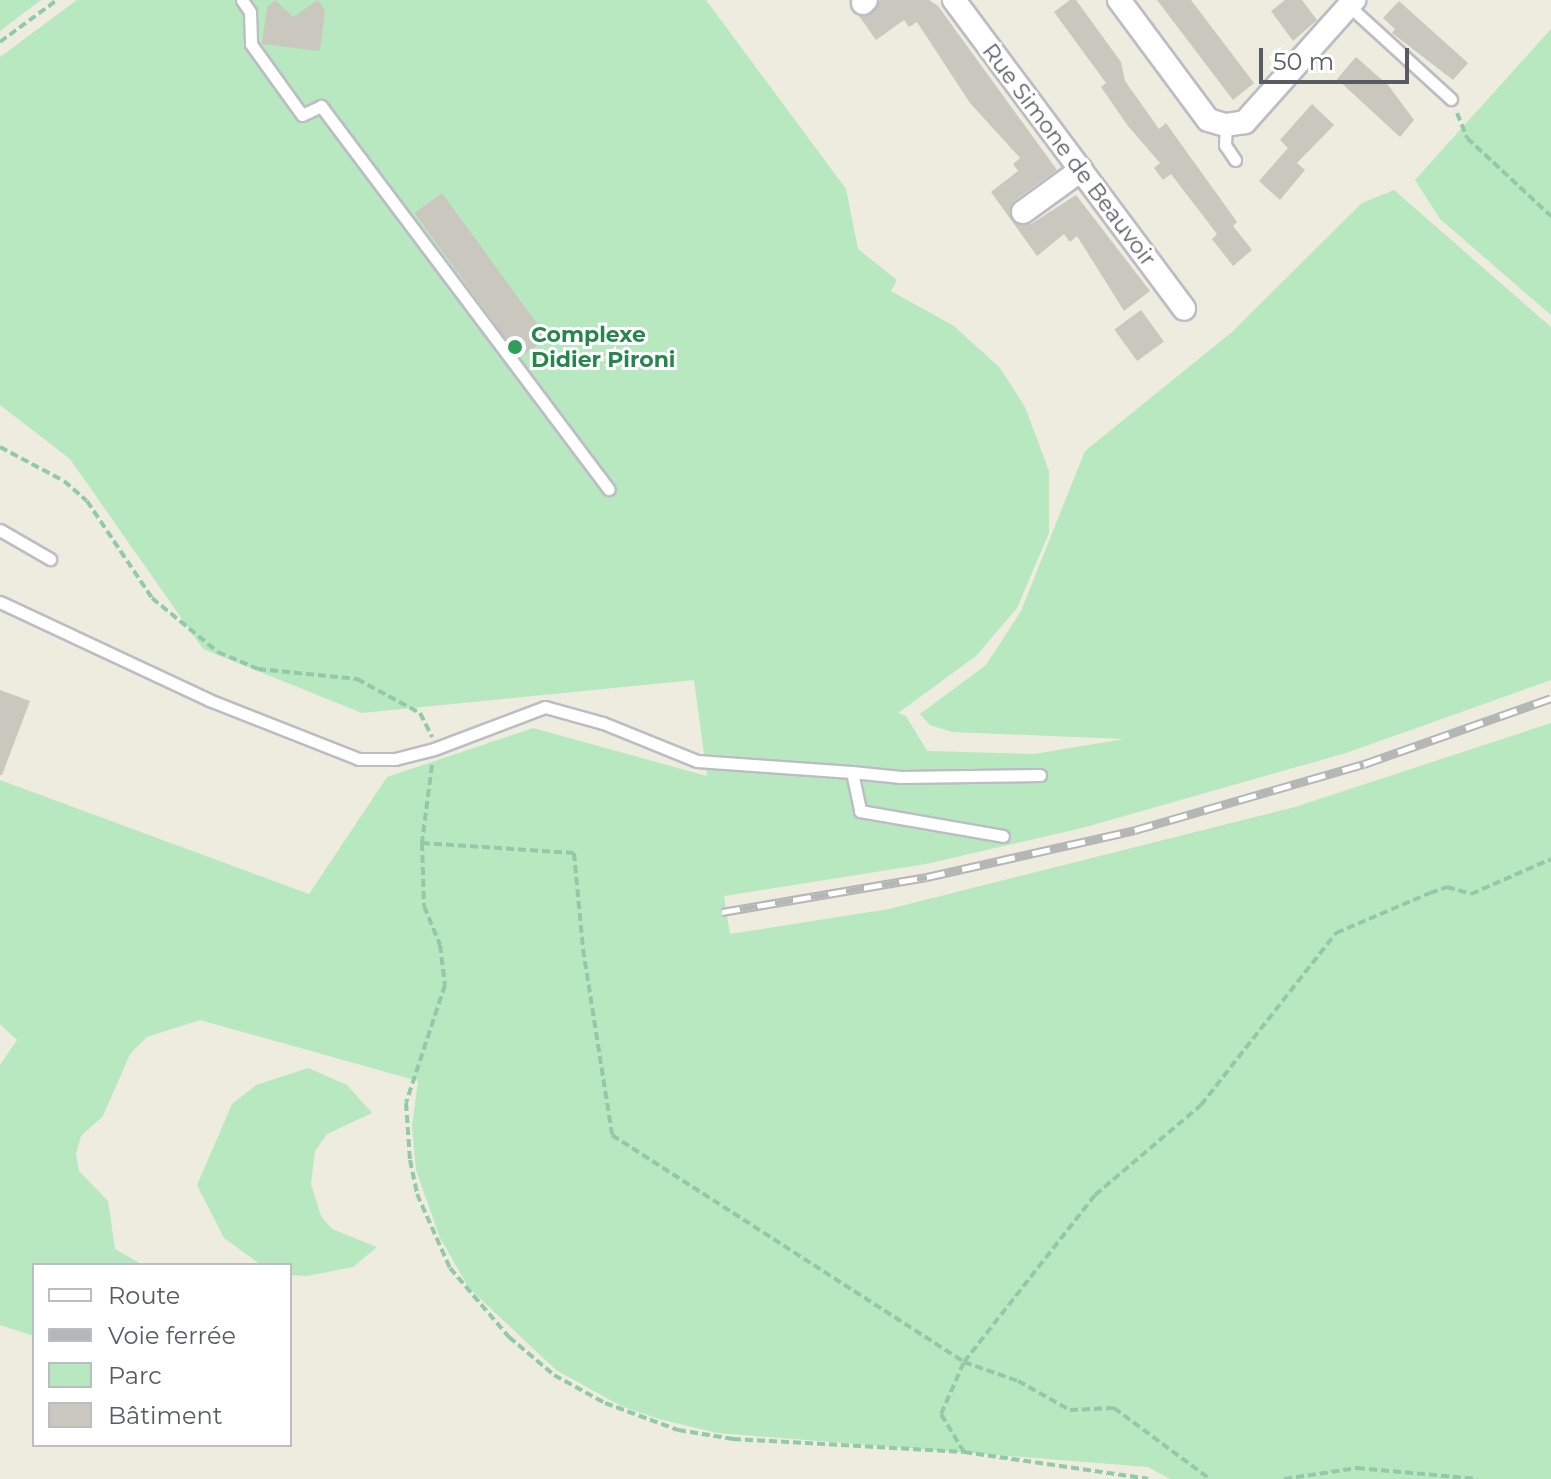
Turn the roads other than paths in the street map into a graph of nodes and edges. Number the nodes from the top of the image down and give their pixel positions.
1 (242, 0) edge
2 (954, 0) edge
3 (1119, 0) edge
4 (1349, 2) edge
5 (1451, 99) road end
6 (1226, 125) junction
7 (1235, 160) dead end
8 (1081, 170) junction
9 (1023, 212) dead end
10 (1184, 309) dead end
11 (609, 489) dead end
12 (0, 530) edge
13 (50, 559) dead end
14 (0, 602) edge
15 (852, 772) junction
16 (1040, 775) dead end
17 (1003, 836) dead end

1 - 11 lane
2 - 8 street, Rue Simone de Beauvoir
3 - 6 street
4 - 5 lane
4 - 6 street
6 - 7 lane
8 - 9 street
8 - 10 street, Rue Simone de Beauvoir
12 - 13 lane
14 - 15 lane
15 - 16 lane
15 - 17 lane

